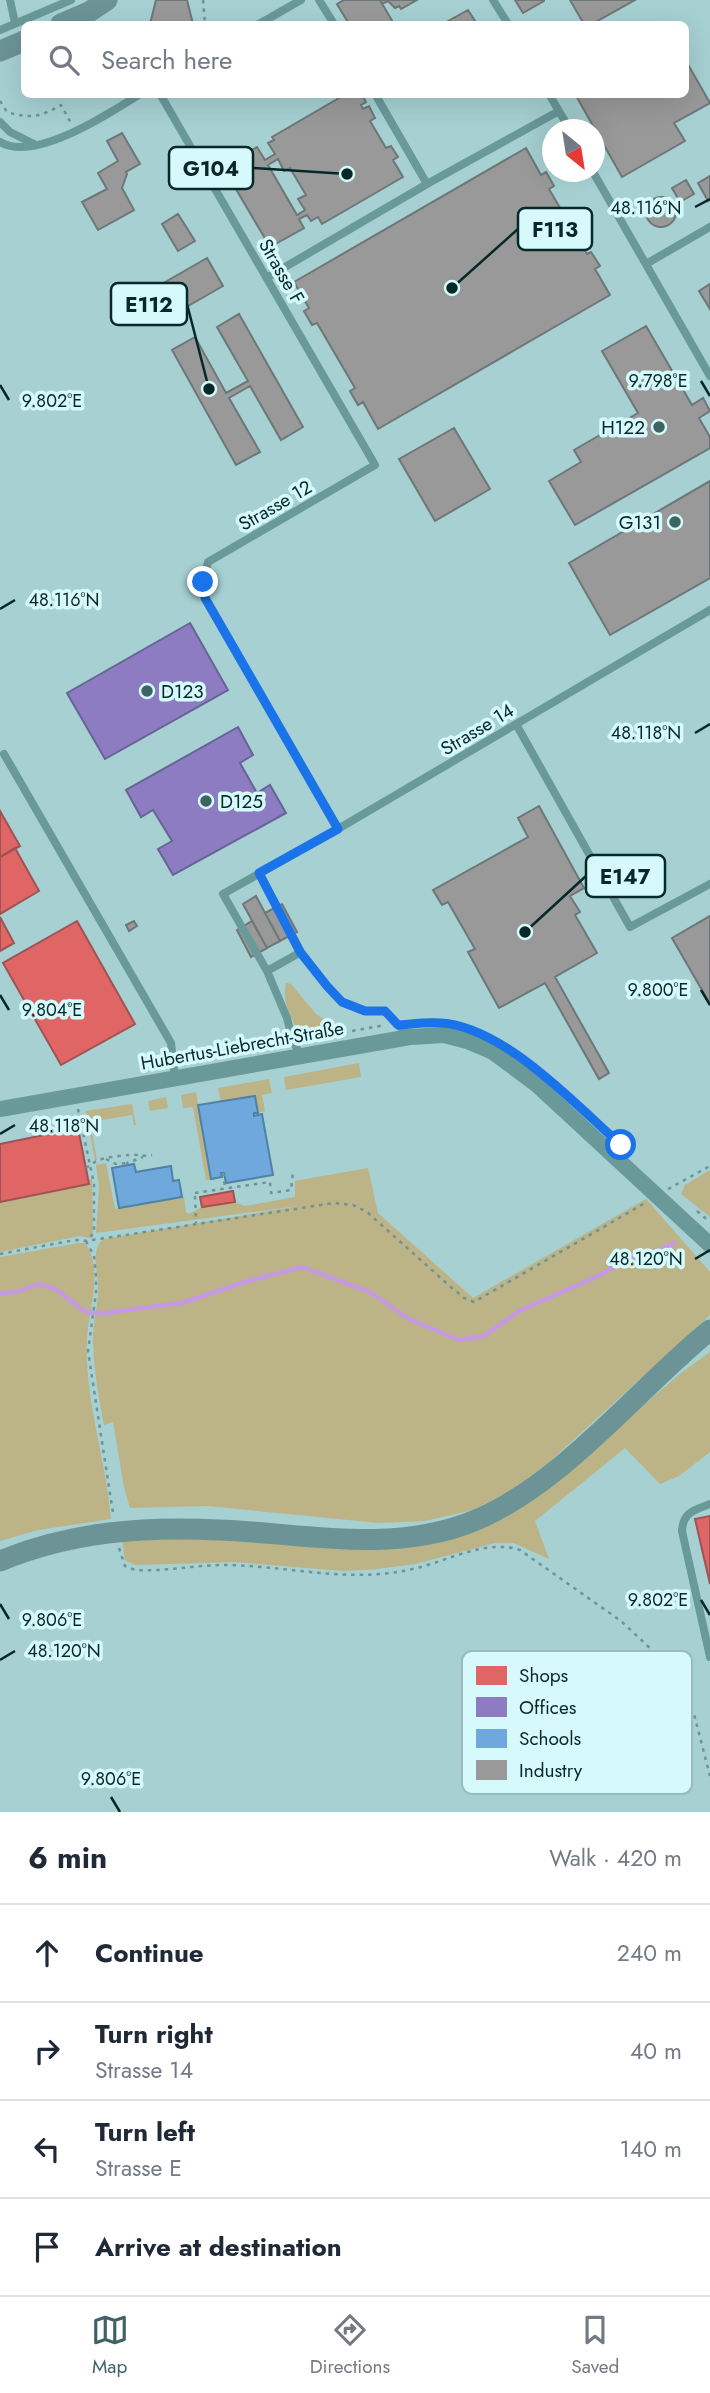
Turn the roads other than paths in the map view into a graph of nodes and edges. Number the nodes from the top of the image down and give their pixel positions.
1 (10, 0) edge
2 (71, 0) edge
3 (107, 0) edge
4 (301, 0) edge
5 (319, 0) edge
6 (494, 0) edge
7 (38, 21) edge
8 (68, 21) edge
9 (264, 21) edge
10 (332, 21) edge
11 (506, 21) edge
12 (0, 30) edge
13 (20, 32) edge
14 (0, 51) edge
15 (134, 98) edge
16 (162, 98) edge
17 (377, 98) edge
18 (551, 98) edge
19 (559, 111) junction
20 (563, 119) edge
21 (0, 122) edge
22 (0, 142) edge
23 (36, 145) junction
24 (599, 182) edge
25 (427, 184) junction
26 (710, 227) edge
27 (646, 264) junction
28 (268, 277) junction
29 (710, 376) edge
30 (375, 465) joint
31 (710, 610) edge
32 (516, 724) junction
33 (4, 754) dead end
34 (338, 829) junction
35 (259, 873) junction
36 (710, 884) edge
37 (300, 952) junction
38 (267, 971) junction
39 (410, 1037) junction
40 (301, 1056) junction
41 (175, 1078) junction
42 (0, 1109) edge
43 (710, 1245) edge
44 (709, 1332) edge
45 (710, 1504) edge
46 (0, 1561) edge
47 (710, 1657) edge

1 - 13 lane
2 - 7 lane
3 - 8 main road
4 - 9 lane
5 - 10 lane
6 - 11 lane
12 - 13 lane
13 - 14 main road
15 - 23 lane
16 - 28 lane, Strasse F
17 - 25 lane
18 - 19 lane
19 - 20 lane
19 - 25 lane
21 - 23 lane
22 - 23 lane
24 - 27 lane
25 - 28 lane
26 - 27 lane
27 - 29 lane
28 - 30 lane, Strasse F
30 - 34 lane, Strasse 12
31 - 32 lane, Strasse 14
32 - 34 lane, Strasse 14
32 - 36 lane
33 - 41 lane
34 - 35 lane, Strasse 14
35 - 37 lane
35 - 38 lane, Strasse 14
37 - 38 lane
37 - 39 lane
38 - 40 lane
39 - 40 street, Hubertus-Liebrecht-Straße
39 - 43 street, Hubertus-Liebrecht-Straße
40 - 41 street, Hubertus-Liebrecht-Straße
41 - 42 street, Hubertus-Liebrecht-Straße
44 - 46 main road
45 - 47 lane

